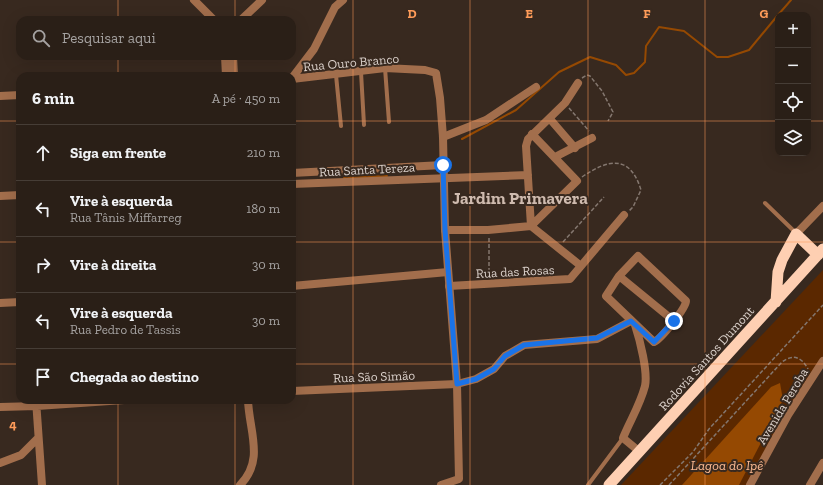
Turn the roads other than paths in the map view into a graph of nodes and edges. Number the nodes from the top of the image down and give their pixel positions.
1 (194, 0) edge
2 (262, 0) edge
3 (343, 0) edge
4 (210, 16) edge
5 (246, 16) edge
6 (225, 60) edge
7 (233, 60) edge
8 (385, 68) junction
9 (226, 72) edge
10 (234, 72) edge
11 (361, 72) junction
12 (296, 73) edge
13 (336, 75) junction
14 (296, 78) edge
15 (578, 83) road end
16 (536, 86) dead end
17 (16, 95) edge
18 (0, 96) edge
19 (550, 119) junction
20 (389, 122) dead end
21 (364, 125) dead end
22 (341, 126) dead end
23 (532, 134) junction
24 (443, 137) junction
25 (592, 138) road end
26 (575, 148) junction
27 (555, 157) junction
28 (443, 165) junction
29 (296, 173) edge
30 (528, 175) junction
31 (444, 178) junction
32 (296, 184) edge
33 (16, 195) edge
34 (0, 196) edge
35 (765, 202) dead end
36 (823, 206) edge
37 (624, 215) road end
38 (532, 226) junction
39 (445, 230) junction
40 (796, 234) junction
41 (820, 252) edge
42 (581, 266) junction
43 (448, 272) junction
44 (619, 276) junction
45 (296, 286) edge
46 (449, 286) junction
47 (16, 302) edge
48 (776, 302) junction
49 (0, 303) edge
50 (674, 321) junction
51 (633, 322) junction
52 (823, 360) edge
53 (457, 384) junction
54 (296, 391) edge
55 (28, 404) edge
56 (37, 404) edge
57 (248, 404) edge
58 (0, 407) edge
59 (38, 438) junction
60 (623, 438) junction
61 (640, 452) junction
62 (0, 463) edge
63 (823, 463) edge
64 (459, 482) edge
65 (42, 485) edge
66 (240, 485) edge
67 (441, 485) edge
68 (588, 485) edge
69 (608, 485) edge
70 (750, 485) edge
71 (810, 485) edge

1 - 4 street
2 - 5 street
3 - 12 street
6 - 9 street
7 - 10 street
8 - 11 street, Rua Ouro Branco
8 - 20 lane
8 - 24 street, Rua Ouro Branco
11 - 13 street, Rua Ouro Branco
11 - 21 lane
13 - 14 street, Rua Ouro Branco
13 - 22 lane
15 - 19 street
16 - 24 street
17 - 18 street
19 - 23 street
19 - 26 street
23 - 27 street
23 - 30 street
24 - 28 street
25 - 26 street
26 - 27 street
27 - 38 street
28 - 29 street, Rua Santa Tereza
28 - 31 street
30 - 31 street, Rua Santa Tereza
30 - 38 street
31 - 32 street, Rua Santa Tereza
31 - 39 street
33 - 34 street
35 - 40 lane
36 - 40 street
37 - 42 street, Rua das Rosas
38 - 39 street
38 - 42 street
39 - 43 street
40 - 41 highway
40 - 48 highway
41 - 48 highway, Rodovia Santos Dumont
42 - 46 street, Rua das Rosas
43 - 45 street
43 - 46 street
44 - 50 street
44 - 50 street
44 - 51 street
46 - 53 street
47 - 49 street
48 - 61 highway, Rodovia Santos Dumont
50 - 51 street
51 - 53 street, Rua São Simão
51 - 60 street
52 - 70 street, Avenida Peroba
53 - 54 street, Rua São Simão
53 - 64 street
55 - 58 street
56 - 59 street
57 - 66 street
59 - 62 street
59 - 65 street
60 - 61 street
60 - 68 lane
61 - 69 highway, Rodovia Santos Dumont
63 - 71 street
64 - 67 street

